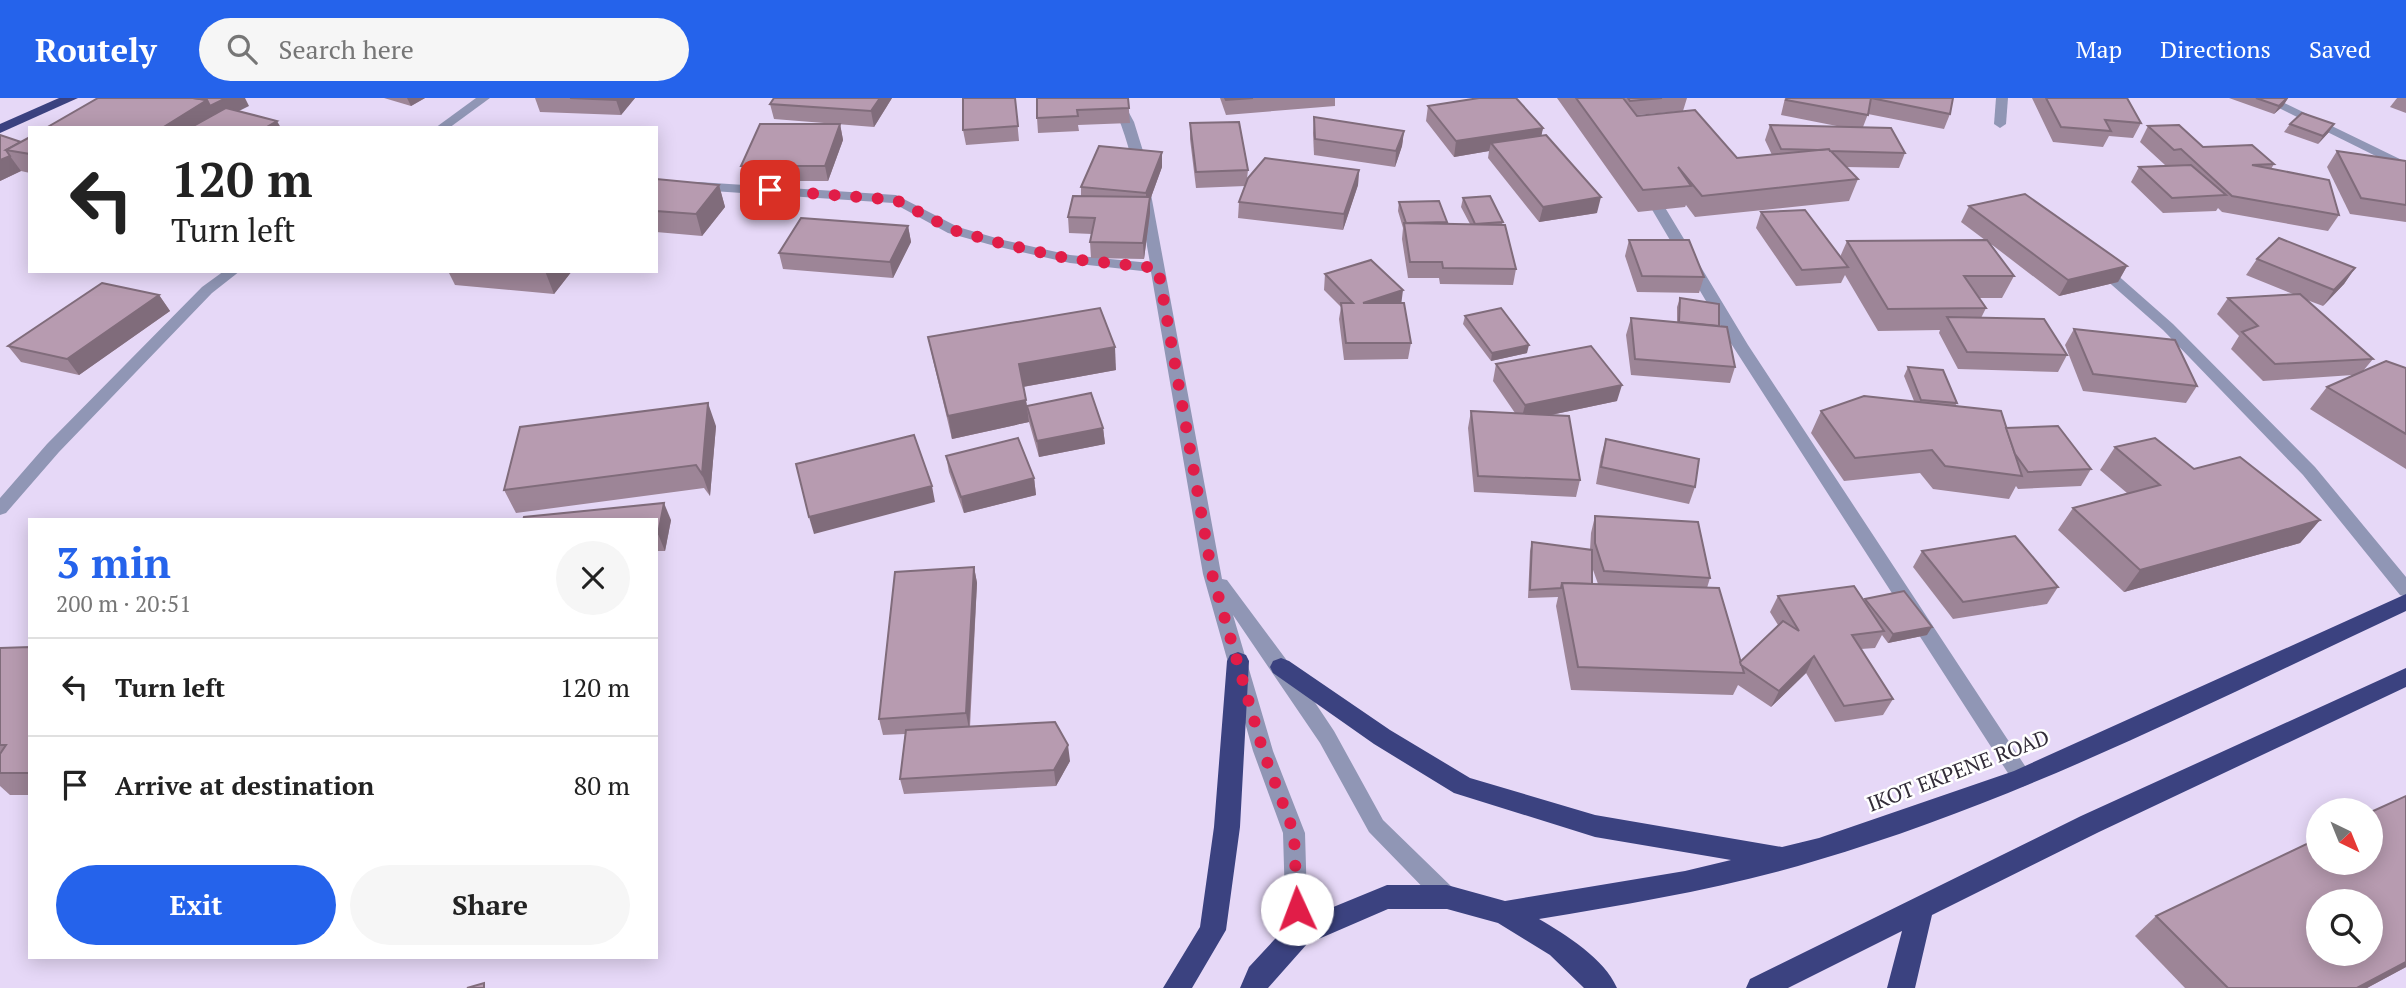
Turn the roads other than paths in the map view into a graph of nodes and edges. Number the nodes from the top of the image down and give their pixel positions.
1 (71, 98) edge
2 (484, 98) edge
3 (1115, 98) edge
4 (2002, 98) edge
5 (2265, 98) edge
6 (2000, 124) dead end
7 (444, 126) edge
8 (0, 129) edge
9 (2406, 167) edge
10 (1638, 174) edge
11 (692, 186) edge
12 (2087, 255) edge
13 (1158, 268) junction
14 (230, 273) edge
15 (0, 509) edge
16 (1212, 574) junction
17 (2406, 590) edge
18 (2406, 602) edge
19 (1238, 662) junction
20 (1281, 667) junction
21 (2406, 677) edge
22 (2022, 778) junction
23 (1785, 858) junction
24 (1447, 897) junction
25 (1922, 908) junction
26 (1506, 913) junction
27 (1297, 935) junction
28 (1177, 988) edge
29 (1254, 988) edge
30 (1603, 988) edge
31 (1760, 988) edge
32 (1901, 988) edge

1 - 8 highway
2 - 7 street
3 - 13 street
4 - 6 street
5 - 9 street
10 - 22 street
11 - 13 street
12 - 17 street
13 - 16 street
14 - 15 street
16 - 19 street
16 - 20 street
18 - 22 highway, IKOT EKPENE ROAD
19 - 27 street
19 - 28 highway
20 - 23 highway
20 - 24 street
21 - 25 highway
22 - 23 highway, IKOT EKPENE ROAD
23 - 26 highway, IKOT EKPENE ROAD
24 - 26 highway
24 - 27 highway
25 - 31 highway
25 - 32 highway
26 - 30 highway
27 - 29 highway

